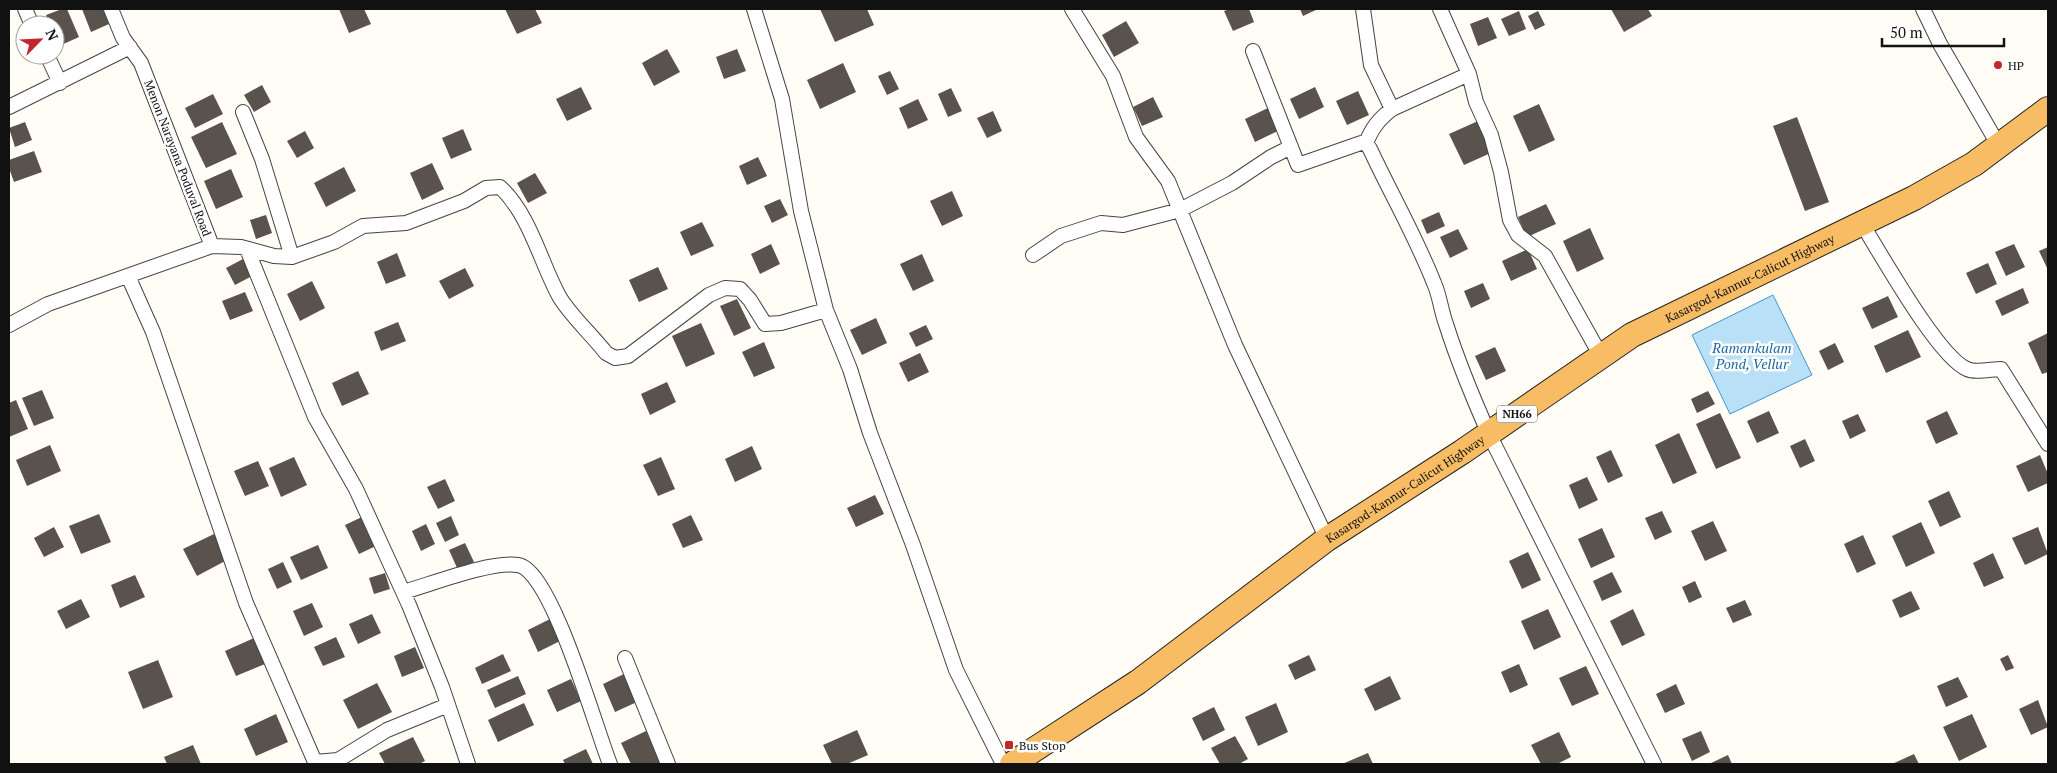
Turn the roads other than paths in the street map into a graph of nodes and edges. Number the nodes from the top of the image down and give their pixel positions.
1 (111, 9) edge
2 (754, 9) edge
3 (1072, 9) edge
4 (1363, 9) edge
5 (1440, 9) edge
6 (1924, 9) edge
7 (130, 48) junction
8 (1253, 52) dead end
9 (52, 65) edge
10 (1469, 74) junction
11 (60, 83) junction
12 (9, 107) edge
13 (1392, 109) junction
14 (2048, 109) edge
15 (243, 112) dead end
16 (1366, 143) junction
17 (1999, 146) junction
18 (1291, 147) junction
19 (1180, 210) junction
20 (1862, 224) junction
21 (212, 246) junction
22 (247, 249) junction
23 (1033, 255) dead end
24 (292, 257) junction
25 (128, 276) junction
26 (826, 310) junction
27 (9, 325) edge
28 (1601, 356) junction
29 (1489, 434) junction
30 (2048, 444) edge
31 (1327, 539) junction
32 (403, 592) junction
33 (625, 658) dead end
34 (448, 705) junction
35 (468, 764) edge
36 (610, 764) edge
37 (668, 764) edge
38 (1003, 764) edge
39 (1012, 764) edge
40 (1654, 764) edge

1 - 7 street, Menon Narayana Poduval Road
2 - 26 street
3 - 19 street
4 - 13 street
5 - 10 street
6 - 17 street
7 - 11 street
7 - 21 street, Menon Narayana Poduval Road
8 - 18 street
9 - 11 street
10 - 13 street
10 - 28 street
11 - 12 street
13 - 16 street
14 - 17 highway, Kasargod-Kannur-Calicut Highway / NH66
15 - 24 street
16 - 18 street
16 - 29 street
17 - 20 highway, Kasargod-Kannur-Calicut Highway / NH66
18 - 19 street
19 - 23 street
19 - 31 street
20 - 28 highway, Kasargod-Kannur-Calicut Highway / NH66
20 - 30 street
21 - 22 street
21 - 25 street, Menon Narayana Poduval Road
22 - 24 street
22 - 32 street
24 - 26 street
25 - 27 street, Menon Narayana Poduval Road
25 - 34 street
26 - 38 street
28 - 29 highway, Kasargod-Kannur-Calicut Highway / NH66
29 - 31 highway, Kasargod-Kannur-Calicut Highway / NH66
29 - 40 street
31 - 39 highway, Kasargod-Kannur-Calicut Highway / NH66
32 - 34 street
32 - 36 street
33 - 37 street
34 - 35 street

